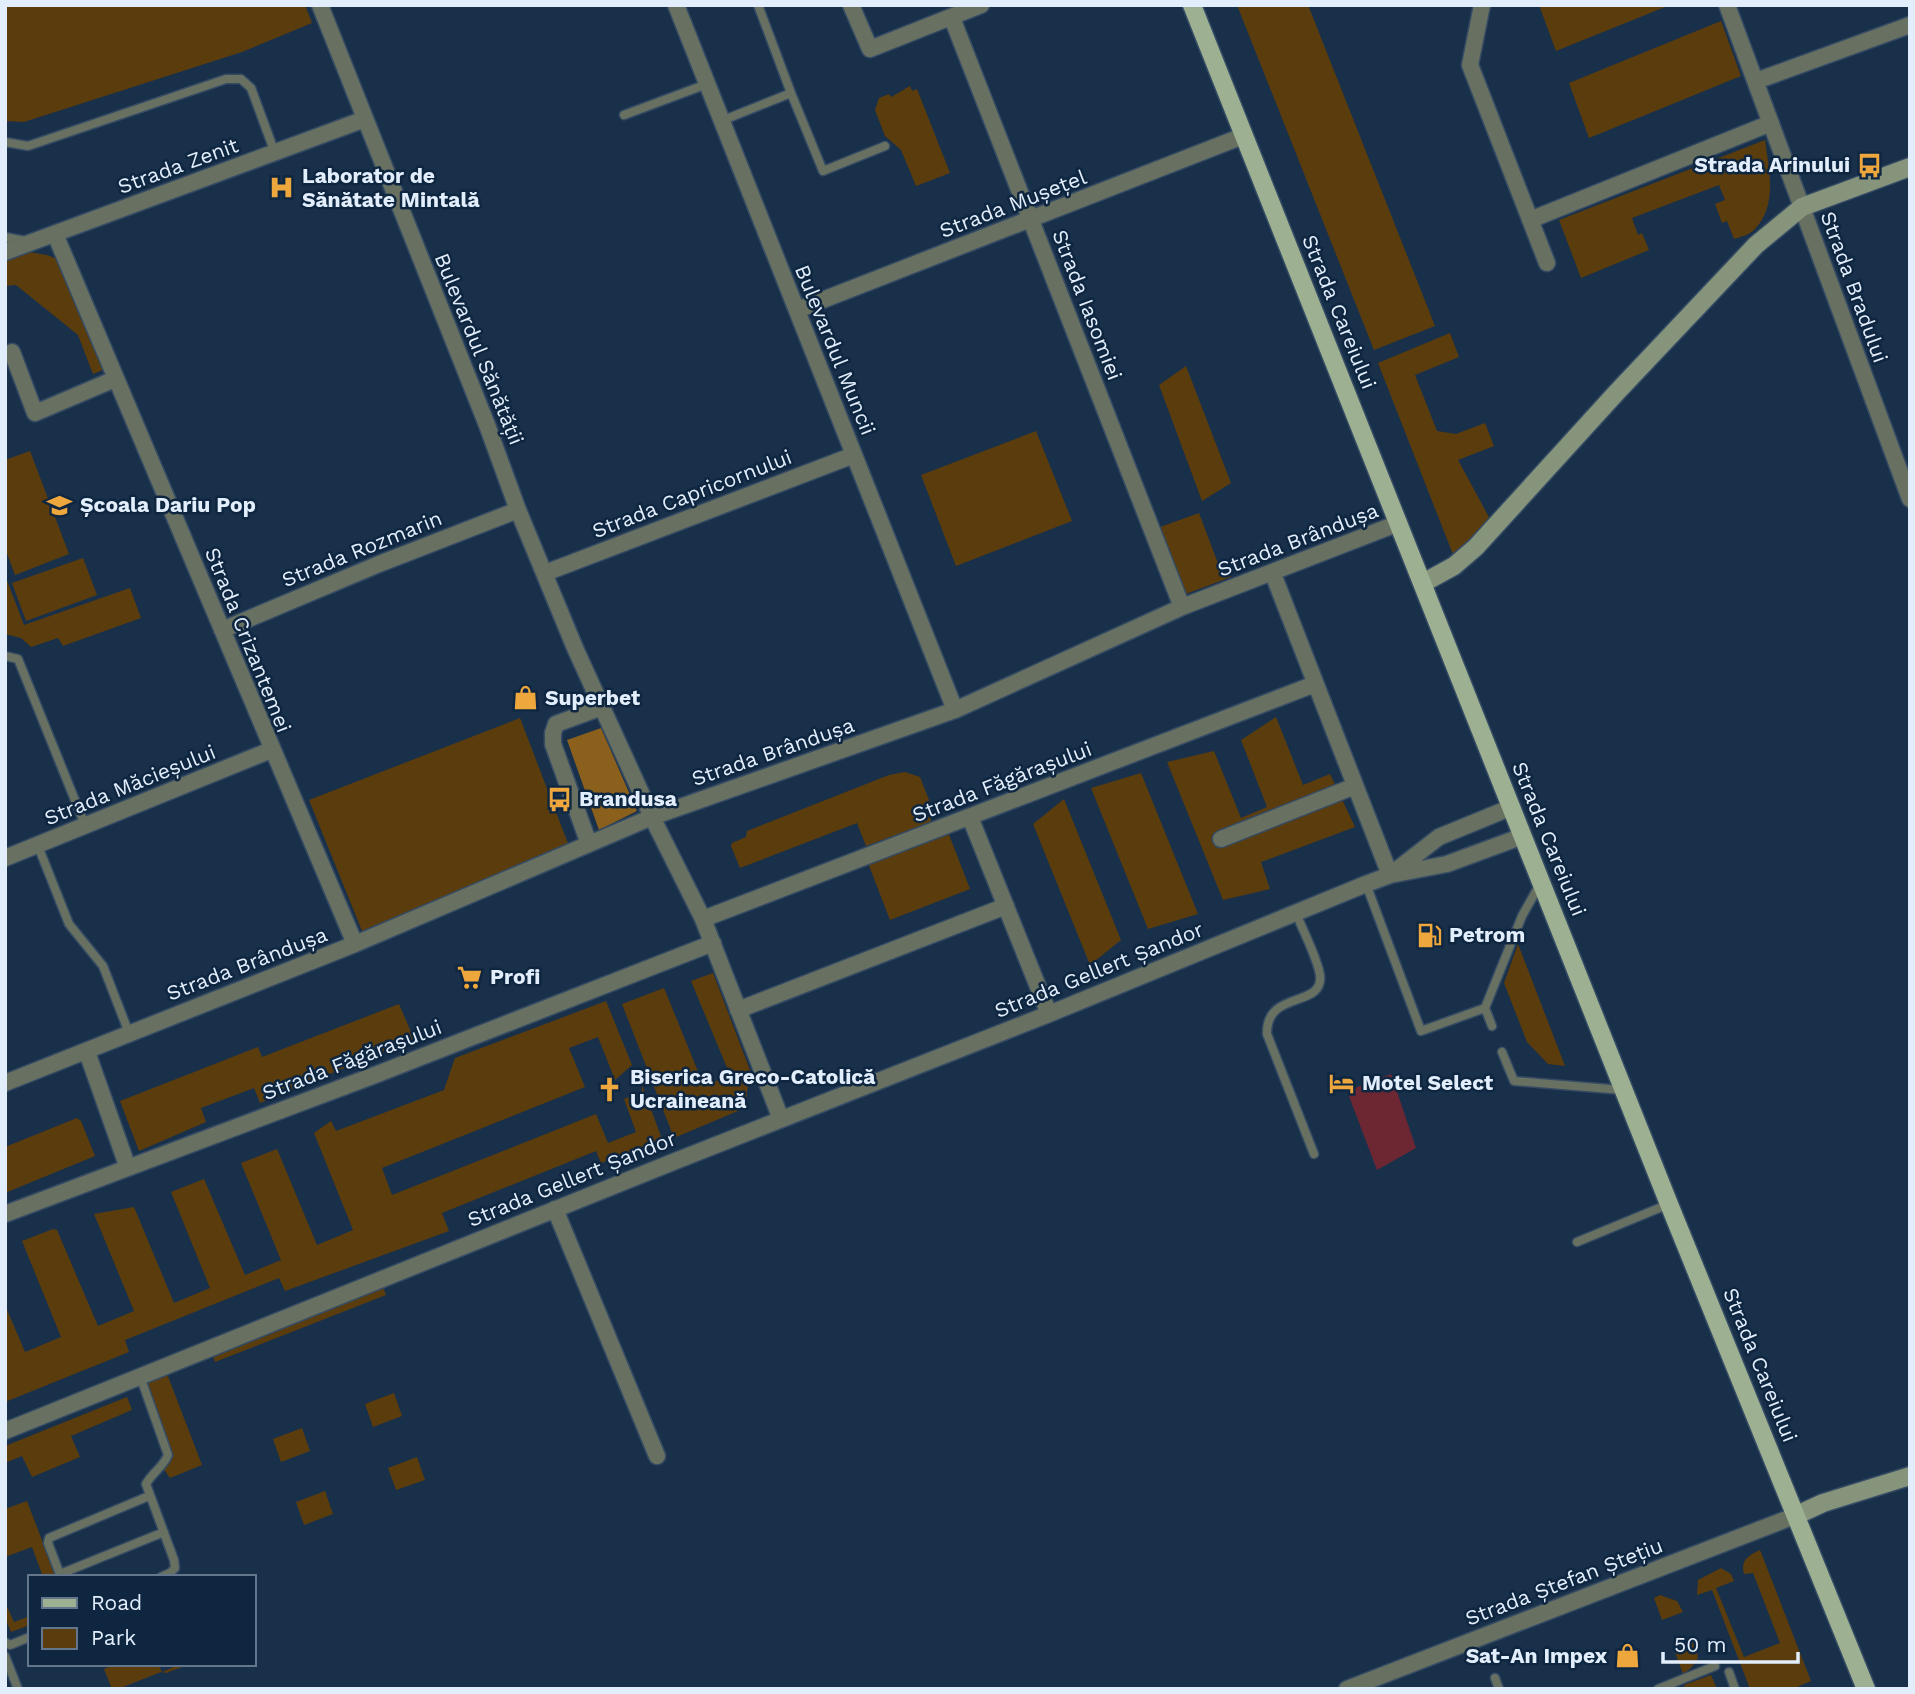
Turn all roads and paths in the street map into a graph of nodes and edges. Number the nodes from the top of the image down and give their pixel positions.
1 (320, 5) edge
2 (676, 5) edge
3 (758, 5) edge
4 (851, 5) edge
5 (981, 5) edge
6 (1192, 5) edge
7 (1482, 5) edge
8 (1727, 5) edge
9 (952, 18) junction
10 (1910, 25) edge
11 (1756, 81) junction
12 (707, 84) junction
13 (791, 93) junction
14 (624, 115) dead end
15 (365, 119) junction
16 (722, 121) junction
17 (1771, 123) junction
18 (1243, 136) junction
19 (5, 142) edge
20 (885, 146) dead end
21 (275, 153) junction
22 (1910, 167) edge
23 (1802, 207) junction
24 (1031, 219) junction
25 (1530, 220) junction
26 (55, 234) junction
27 (5, 237) edge
28 (34, 242) junction
29 (5, 252) edge
30 (1547, 263) dead end
31 (797, 310) junction
32 (12, 352) dead end
33 (116, 379) junction
34 (854, 455) junction
35 (1910, 499) edge
36 (518, 510) junction
37 (1399, 523) junction
38 (545, 573) junction
39 (1273, 574) junction
40 (1423, 583) junction
41 (1182, 607) junction
42 (222, 629) junction
43 (5, 656) edge
44 (1314, 684) junction
45 (602, 707) junction
46 (955, 710) junction
47 (271, 750) junction
48 (1355, 786) junction
49 (1512, 807) junction
50 (652, 817) junction
51 (970, 817) junction
52 (85, 825) junction
53 (1523, 836) junction
54 (1221, 839) dead end
55 (589, 844) junction
56 (38, 846) junction
57 (5, 858) edge
58 (1390, 875) junction
59 (1542, 881) junction
60 (1366, 884) junction
61 (1006, 906) junction
62 (1296, 913) junction
63 (704, 919) junction
64 (713, 943) junction
65 (355, 944) junction
66 (1485, 1008) junction
67 (738, 1010) junction
68 (1049, 1014) junction
69 (1492, 1026) dead end
70 (129, 1033) junction
71 (87, 1052) junction
72 (1502, 1052) dead end
73 (5, 1083) edge
74 (1624, 1090) junction
75 (781, 1119) junction
76 (1314, 1154) dead end
77 (128, 1168) junction
78 (1669, 1204) junction
79 (555, 1209) junction
80 (5, 1214) edge
81 (1577, 1242) dead end
82 (140, 1376) junction
83 (5, 1431) edge
84 (657, 1456) dead end
85 (1910, 1476) edge
86 (149, 1496) junction
87 (1797, 1515) junction
88 (164, 1532) junction
89 (61, 1575) edge
90 (63, 1575) edge
91 (166, 1575) edge
92 (28, 1638) edge
93 (5, 1642) edge
94 (5, 1656) edge
95 (1714, 1666) dead end
96 (1729, 1672) dead end
97 (1495, 1678) dead end
98 (18, 1689) edge
99 (1347, 1689) edge
100 (1499, 1689) edge
101 (1658, 1689) edge
102 (1735, 1689) edge
103 (1866, 1689) edge

1 - 15 street, Bulevardul Sănătății
2 - 12 street, Bulevardul Muncii
3 - 13 lane
4 - 9 street
5 - 9 street
6 - 18 main road, Strada Careiului
7 - 25 street
8 - 11 street, Strada Bradului
9 - 24 street, Strada Iasomiei
10 - 11 street
11 - 17 street, Strada Bradului
12 - 14 lane
12 - 16 street, Bulevardul Muncii
13 - 16 lane
13 - 20 lane
15 - 21 street, Strada Zenit
15 - 36 street, Bulevardul Sănătății
16 - 31 street, Bulevardul Muncii
17 - 23 street, Strada Bradului
17 - 25 street
18 - 24 street, Strada Mușețel
18 - 37 main road, Strada Careiului
19 - 21 lane
21 - 26 street, Strada Zenit
22 - 23 street
23 - 35 street, Strada Bradului
23 - 40 street
24 - 31 street, Strada Mușețel
24 - 41 street, Strada Iasomiei
25 - 30 street
26 - 28 street, Strada Zenit
26 - 33 street, Strada Crizantemei
27 - 28 lane
28 - 29 street, Strada Zenit
31 - 34 street, Bulevardul Muncii
32 - 33 street
33 - 42 street, Strada Crizantemei
34 - 38 street, Strada Capricornului
34 - 46 street, Bulevardul Muncii
36 - 38 street, Bulevardul Sănătății
36 - 42 street, Strada Rozmarin
37 - 39 street, Strada Brândușa
37 - 40 main road, Strada Careiului
38 - 45 street, Bulevardul Sănătății
39 - 41 street, Strada Brândușa
39 - 44 street
40 - 49 main road, Strada Careiului
41 - 46 street, Strada Brândușa
42 - 47 street, Strada Crizantemei
43 - 52 lane
44 - 48 street
44 - 51 street, Strada Făgărașului
45 - 50 street, Bulevardul Sănătății
45 - 55 street
46 - 50 street, Strada Brândușa
47 - 52 street, Strada Măcieșului
47 - 65 street, Strada Crizantemei
48 - 54 street
48 - 58 street
49 - 53 main road, Strada Careiului
49 - 58 street, Strada Gellert Șandor
50 - 55 street, Strada Brândușa
50 - 63 street, Bulevardul Sănătății
51 - 61 street
51 - 63 street, Strada Făgărașului
52 - 56 street, Strada Măcieșului
53 - 58 street, Strada Gellert Șandor
53 - 59 main road, Strada Careiului
55 - 65 street, Strada Brândușa
56 - 57 street, Strada Măcieșului
56 - 70 lane
58 - 60 street, Strada Gellert Șandor
59 - 66 lane
59 - 74 main road, Strada Careiului
60 - 62 street, Strada Gellert Șandor
60 - 66 lane
61 - 67 street
61 - 68 street
62 - 68 street, Strada Gellert Șandor
62 - 76 lane
63 - 64 street, Bulevardul Sănătății
64 - 67 street, Bulevardul Sănătății
64 - 77 street, Strada Făgărașului
65 - 70 street, Strada Brândușa
66 - 69 lane
67 - 75 street, Bulevardul Sănătății
68 - 75 street, Strada Gellert Șandor
70 - 71 street, Strada Brândușa
71 - 73 street, Strada Brândușa
71 - 77 street
72 - 74 lane
74 - 78 main road, Strada Careiului
75 - 79 street, Strada Gellert Șandor
77 - 80 street, Strada Făgărașului
78 - 81 lane
78 - 87 main road, Strada Careiului
79 - 82 street, Strada Gellert Șandor
79 - 84 street
82 - 83 street, Strada Gellert Șandor
82 - 86 lane
85 - 87 street
86 - 88 lane
86 - 89 lane
87 - 99 street, Strada Ștefan Ștețiu
87 - 103 main road, Strada Careiului
88 - 90 lane
88 - 91 lane
92 - 93 lane
94 - 98 lane
95 - 101 lane
96 - 102 lane
97 - 100 lane

